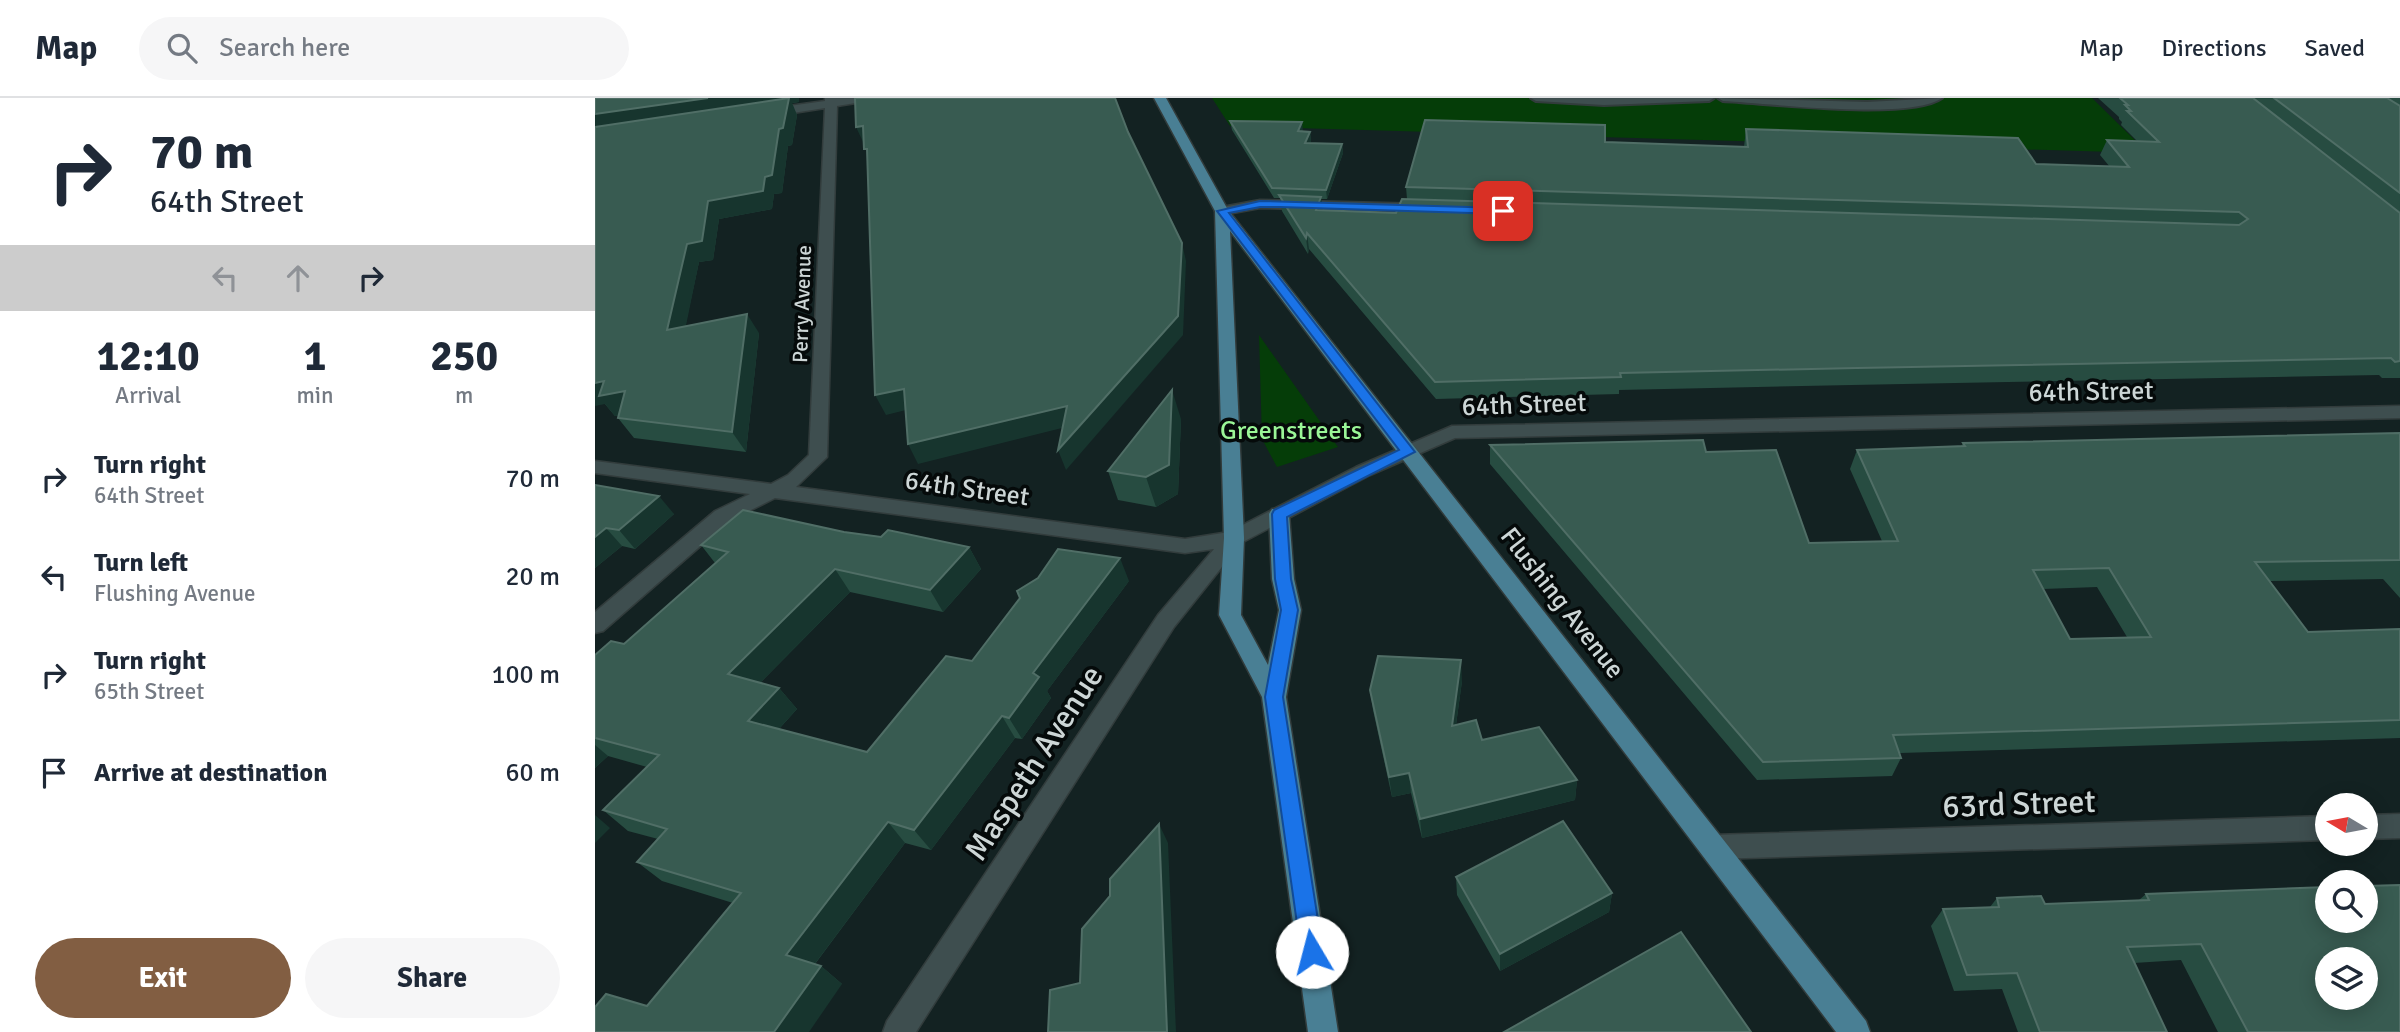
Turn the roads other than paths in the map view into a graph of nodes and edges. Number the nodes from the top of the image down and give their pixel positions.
1 (869, 98) edge
2 (1160, 98) edge
3 (1536, 98) edge
4 (1709, 98) edge
5 (1723, 98) edge
6 (1937, 98) edge
7 (830, 101) edge
8 (760, 114) edge
9 (1447, 209) edge
10 (1222, 211) junction
11 (2400, 412) edge
12 (1408, 452) junction
13 (595, 467) edge
14 (775, 490) junction
15 (1279, 514) junction
16 (1234, 538) junction
17 (595, 625) edge
18 (1274, 697) junction
19 (2400, 826) edge
20 (2378, 827) edge
21 (2315, 828) edge
22 (1713, 848) junction
23 (898, 1032) edge
24 (1323, 1032) edge
25 (1855, 1032) edge

1 - 7 street
2 - 10 main road, Flushing Avenue
3 - 4 lane
5 - 6 lane
7 - 8 street
7 - 14 street, Perry Avenue
9 - 10 street
10 - 12 main road, Flushing Avenue
10 - 16 main road
11 - 12 street, 64th Street
12 - 15 street, 64th Street
12 - 22 main road, Flushing Avenue
13 - 14 street, 64th Street
14 - 16 street, 64th Street
14 - 17 street
15 - 16 street, 64th Street
15 - 18 main road
16 - 18 main road
16 - 23 street, Maspeth Avenue
18 - 24 main road
19 - 20 street
21 - 22 street, 63rd Street
22 - 25 main road, Flushing Avenue

